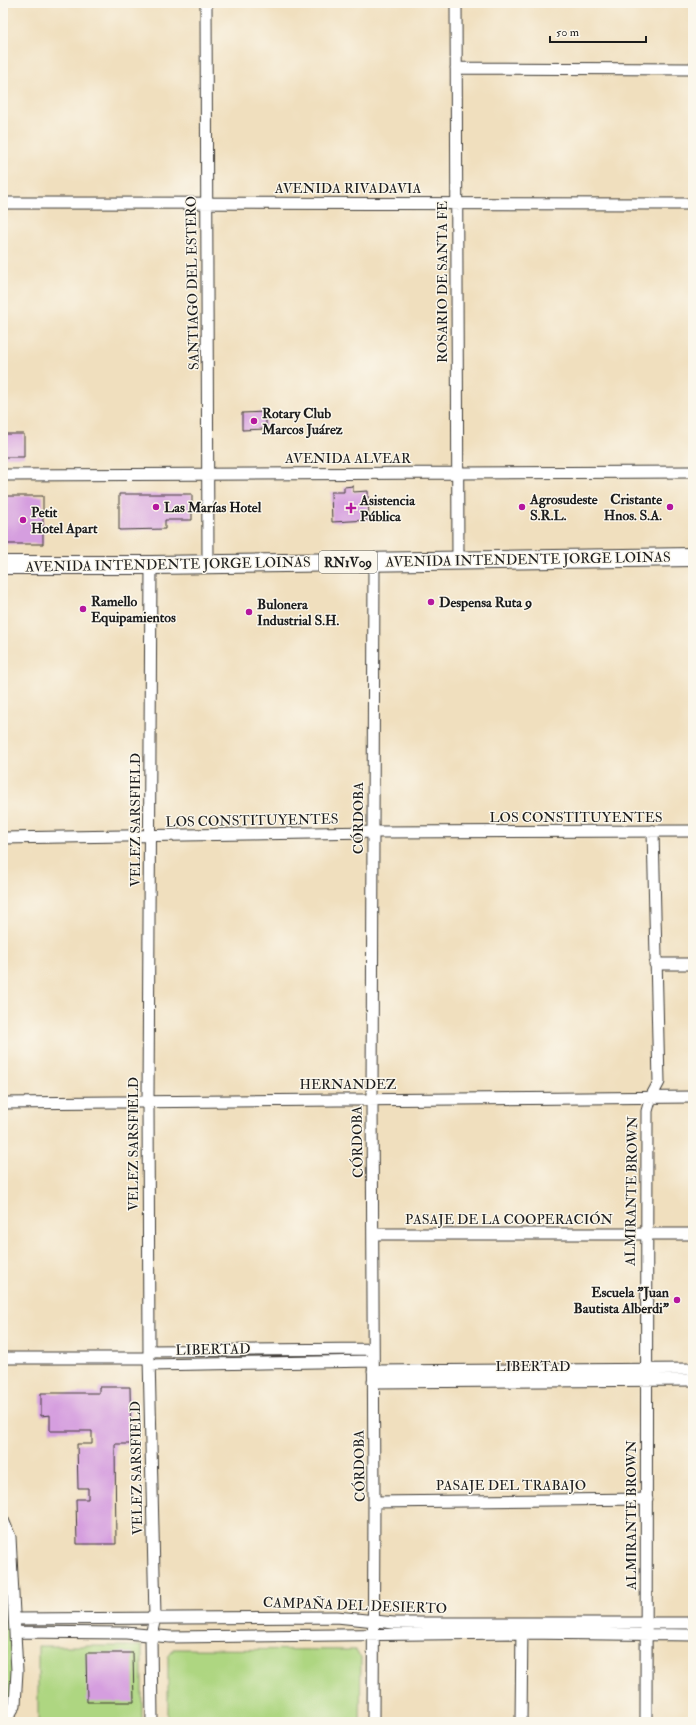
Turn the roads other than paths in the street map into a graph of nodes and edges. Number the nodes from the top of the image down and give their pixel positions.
1 (206, 3) edge
2 (456, 3) edge
3 (456, 68) junction
4 (693, 69) edge
5 (3, 203) edge
6 (206, 203) junction
7 (456, 203) junction
8 (693, 204) edge
9 (693, 472) edge
10 (208, 473) junction
11 (458, 474) junction
12 (3, 475) edge
13 (693, 557) edge
14 (458, 561) junction
15 (374, 562) junction
16 (208, 563) junction
17 (151, 565) junction
18 (3, 566) edge
19 (653, 831) junction
20 (693, 831) edge
21 (374, 832) junction
22 (151, 836) junction
23 (3, 838) edge
24 (655, 964) junction
25 (693, 964) edge
26 (651, 1097) junction
27 (693, 1097) edge
28 (372, 1099) junction
29 (148, 1101) junction
30 (3, 1103) edge
31 (373, 1234) junction
32 (646, 1234) junction
33 (693, 1234) edge
34 (372, 1349) junction
35 (3, 1358) edge
36 (149, 1358) junction
37 (373, 1366) junction
38 (646, 1369) junction
39 (693, 1369) edge
40 (646, 1380) junction
41 (693, 1380) edge
42 (373, 1382) junction
43 (647, 1499) junction
44 (374, 1502) junction
45 (3, 1520) edge
46 (154, 1618) junction
47 (15, 1619) junction
48 (374, 1620) junction
49 (693, 1623) edge
50 (522, 1628) junction
51 (645, 1629) junction
52 (16, 1632) junction
53 (373, 1634) junction
54 (693, 1635) edge
55 (151, 1636) junction
56 (5, 1722) edge
57 (152, 1722) edge
58 (373, 1722) edge
59 (521, 1722) edge
60 (646, 1722) edge

1 - 6 street, SANTIAGO DEL ESTERO
2 - 3 street, ROSARIO DE SANTA FE
3 - 4 street
3 - 7 street, ROSARIO DE SANTA FE
5 - 6 street, AVENIDA RIVADAVIA
6 - 7 street, AVENIDA RIVADAVIA
6 - 10 street, SANTIAGO DEL ESTERO
7 - 8 street, AVENIDA RIVADAVIA
7 - 11 street, ROSARIO DE SANTA FE
9 - 11 street, AVENIDA ALVEAR
10 - 11 street, AVENIDA ALVEAR
10 - 12 street, AVENIDA ALVEAR
10 - 16 street, SANTIAGO DEL ESTERO
11 - 14 street, ROSARIO DE SANTA FE
13 - 14 main road, AVENIDA INTENDENTE JORGE LOINAS / RN1V09
14 - 15 main road, AVENIDA INTENDENTE JORGE LOINAS / RN1V09
15 - 16 main road, AVENIDA INTENDENTE JORGE LOINAS / RN1V09
15 - 21 street, CÓRDOBA
16 - 17 main road, AVENIDA INTENDENTE JORGE LOINAS / RN1V09
17 - 18 main road, AVENIDA INTENDENTE JORGE LOINAS / RN1V09
17 - 22 street, VELEZ SARSFIELD
19 - 20 street, LOS CONSTITUYENTES
19 - 21 street, LOS CONSTITUYENTES
19 - 24 street, ALMIRANTE BROWN
21 - 22 street, LOS CONSTITUYENTES
21 - 28 street, CÓRDOBA
22 - 23 street, LOS CONSTITUYENTES
22 - 29 street, VELEZ SARSFIELD
24 - 25 street
24 - 26 street, ALMIRANTE BROWN
26 - 27 street, HERNANDEZ
26 - 28 street, HERNANDEZ
26 - 32 street, ALMIRANTE BROWN
28 - 29 street, HERNANDEZ
28 - 31 street, CÓRDOBA
29 - 30 street, HERNANDEZ
29 - 36 street, VELEZ SARSFIELD
31 - 32 street, PASAJE DE LA COOPERACIÓN
31 - 34 street, CÓRDOBA
32 - 33 street, PASAJE DE LA COOPERACIÓN
32 - 38 street, ALMIRANTE BROWN
34 - 36 street, LIBERTAD
34 - 37 street, CÓRDOBA
35 - 36 street, LIBERTAD
36 - 37 street, LIBERTAD
36 - 46 street, VELEZ SARSFIELD
37 - 38 street, LIBERTAD
37 - 42 street, CÓRDOBA
38 - 39 street, LIBERTAD
38 - 40 street, ALMIRANTE BROWN
40 - 41 street, LIBERTAD
40 - 42 street, LIBERTAD
40 - 43 street, ALMIRANTE BROWN
42 - 44 street, CÓRDOBA
43 - 44 street, PASAJE DEL TRABAJO
43 - 51 street, ALMIRANTE BROWN
44 - 48 street, CÓRDOBA
45 - 47 street
46 - 47 street, CAMPAÑA DEL DESIERTO
46 - 48 street, CAMPAÑA DEL DESIERTO
46 - 55 street, VELEZ SARSFIELD
47 - 52 street
48 - 50 street, CAMPAÑA DEL DESIERTO
48 - 53 street, CÓRDOBA
49 - 51 street, CAMPAÑA DEL DESIERTO
50 - 51 street, CAMPAÑA DEL DESIERTO
50 - 53 street, CAMPAÑA DEL DESIERTO
50 - 59 street
51 - 54 street, CAMPAÑA DEL DESIERTO
51 - 60 street, ALMIRANTE BROWN
52 - 55 street, CAMPAÑA DEL DESIERTO
52 - 56 street
53 - 55 street, CAMPAÑA DEL DESIERTO
53 - 58 street, CÓRDOBA
55 - 57 street, VELEZ SARSFIELD

